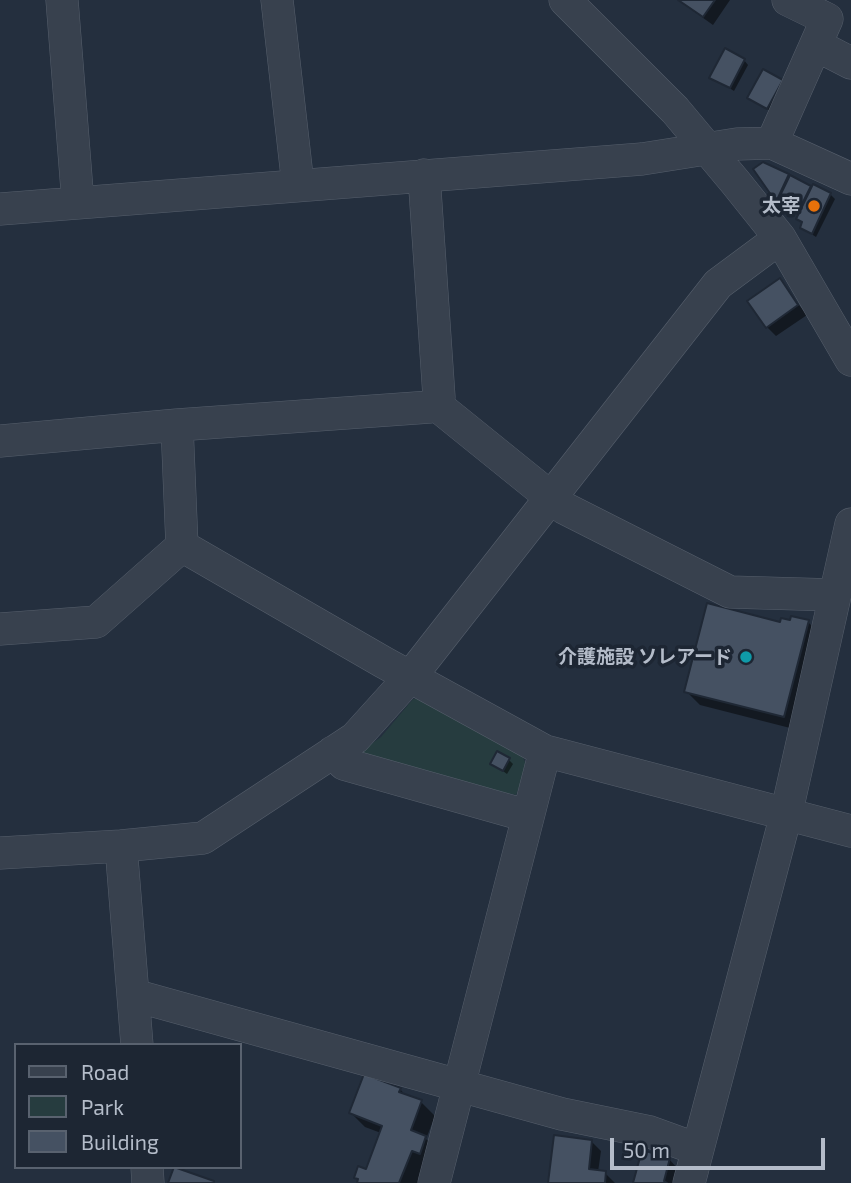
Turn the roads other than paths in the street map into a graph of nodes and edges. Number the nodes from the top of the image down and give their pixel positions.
1 (62, 0) edge
2 (277, 0) edge
3 (565, 0) edge
4 (788, 0) edge
5 (816, 45) junction
6 (851, 63) edge
7 (772, 143) junction
8 (709, 149) junction
9 (424, 175) junction
10 (851, 179) edge
11 (298, 185) junction
12 (78, 203) junction
13 (0, 209) edge
14 (780, 238) junction
15 (851, 360) edge
16 (434, 403) junction
17 (177, 425) junction
18 (0, 441) edge
19 (551, 496) junction
20 (851, 524) edge
21 (182, 546) junction
22 (834, 595) junction
23 (0, 629) edge
24 (411, 676) junction
25 (545, 751) junction
26 (333, 752) junction
27 (786, 815) junction
28 (528, 816) junction
29 (851, 831) edge
30 (121, 846) junction
31 (0, 853) edge
32 (133, 995) junction
33 (137, 1043) edge
34 (459, 1086) junction
35 (697, 1149) junction
36 (434, 1183) edge
37 (689, 1183) edge

1 - 12 street
2 - 11 street
3 - 8 street
4 - 5 street
5 - 6 street
5 - 7 street
7 - 8 street
7 - 10 street
8 - 9 street
8 - 14 street
9 - 11 street
9 - 16 street
11 - 12 street
12 - 13 street
14 - 15 street
14 - 19 street
16 - 17 street
16 - 19 street
17 - 18 street
17 - 21 street
19 - 22 street
19 - 24 street
20 - 22 street
21 - 23 street
21 - 24 street
22 - 27 street
24 - 25 street
24 - 26 street
25 - 27 street
25 - 28 street
26 - 28 street
26 - 30 street
27 - 29 street
27 - 35 street
28 - 34 street
30 - 31 street
30 - 32 street
32 - 33 street
32 - 34 street
34 - 35 street
34 - 36 street
35 - 37 street

